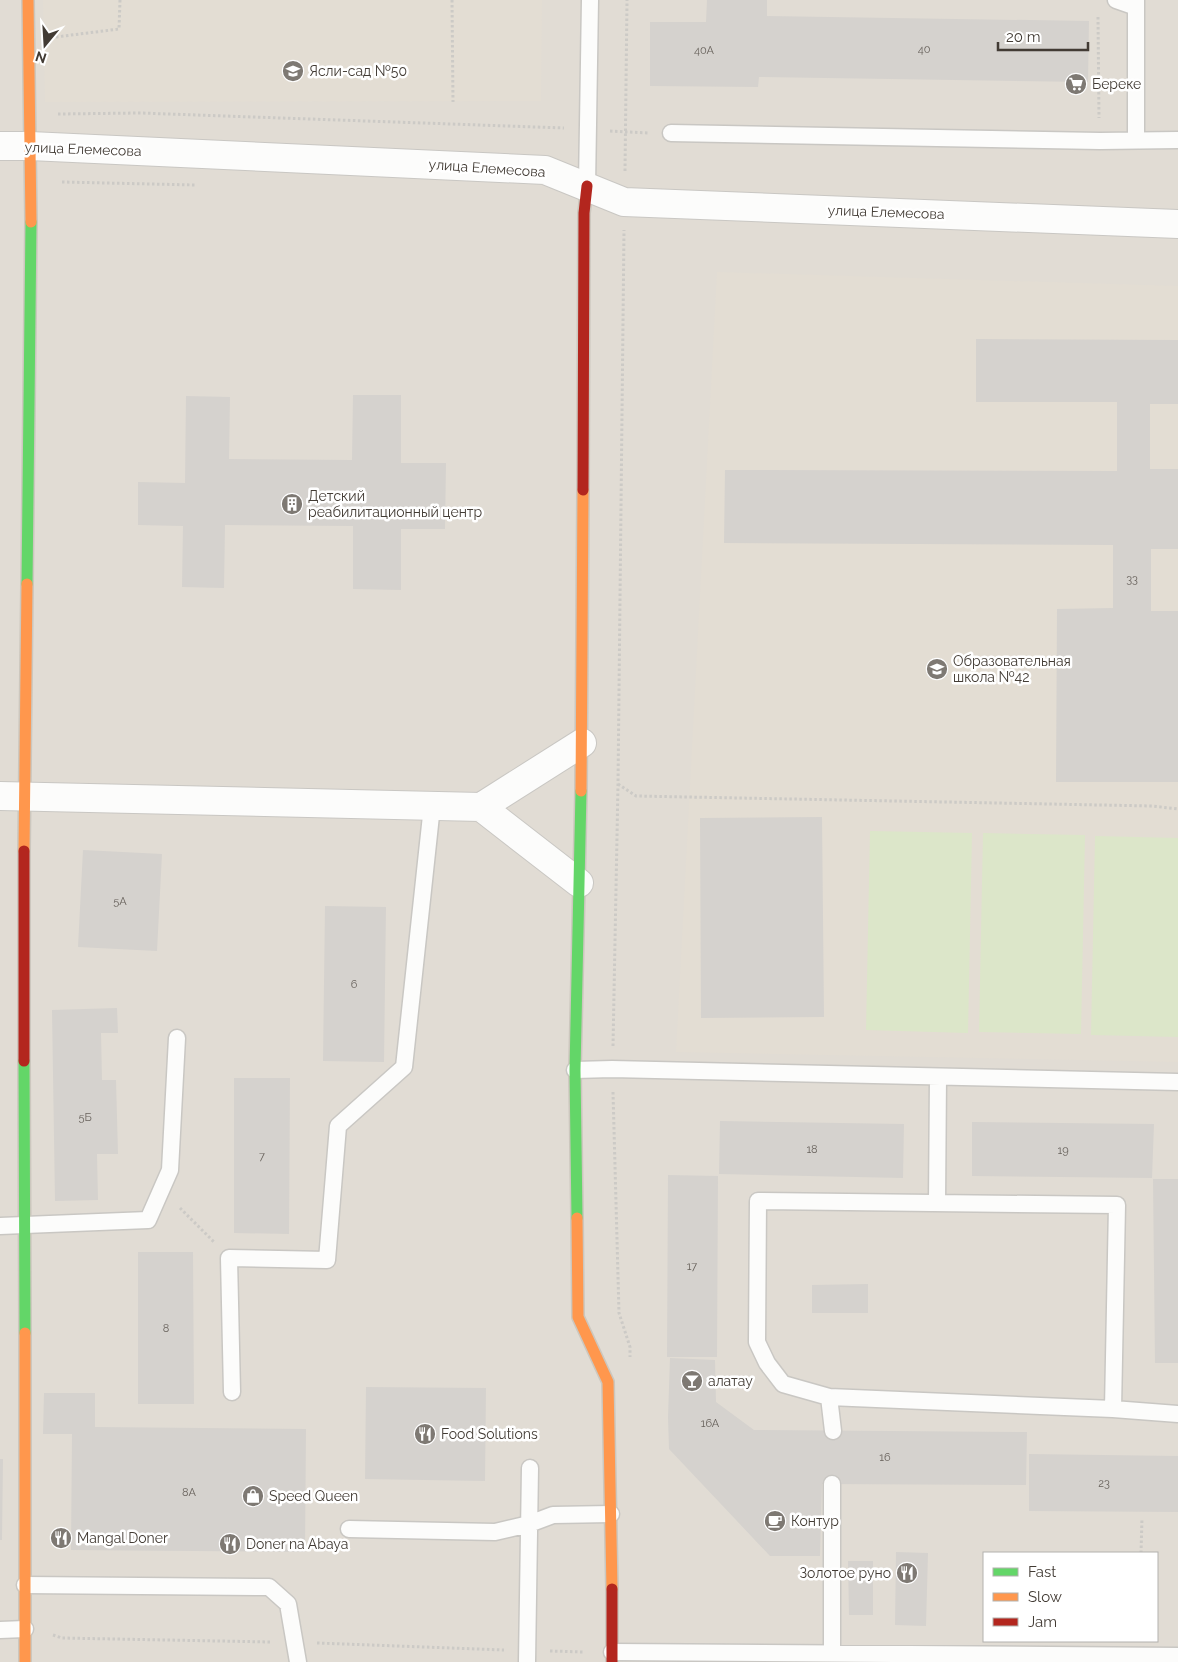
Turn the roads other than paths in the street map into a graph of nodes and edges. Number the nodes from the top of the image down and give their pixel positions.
1 (28, 0) edge
2 (590, 0) edge
3 (1116, 0) edge
4 (1136, 3) edge
5 (671, 133) road end
6 (1136, 140) junction
7 (1178, 140) edge
8 (0, 146) edge
9 (30, 146) junction
10 (587, 186) junction
11 (1178, 224) edge
12 (582, 743) junction
13 (12, 796) edge
14 (432, 806) junction
15 (481, 807) junction
16 (579, 883) junction
17 (177, 1038) dead end
18 (575, 1070) junction
19 (938, 1077) junction
20 (1178, 1082) edge
21 (937, 1202) junction
22 (0, 1226) edge
23 (24, 1226) junction
24 (232, 1392) dead end
25 (829, 1397) junction
26 (1113, 1409) junction
27 (1178, 1414) edge
28 (833, 1431) dead end
29 (530, 1468) dead end
30 (832, 1484) dead end
31 (611, 1514) junction
32 (529, 1524) junction
33 (349, 1529) dead end
34 (24, 1585) junction
35 (25, 1629) junction
36 (0, 1630) edge
37 (832, 1654) junction
38 (1178, 1656) edge
39 (612, 1657) edge
40 (979, 1658) edge
41 (25, 1662) edge
42 (298, 1662) edge
43 (528, 1662) edge

1 - 9 street
2 - 10 lane
3 - 4 lane
4 - 6 lane
5 - 6 lane
6 - 7 lane
8 - 9 street, улица Елемесова
9 - 10 street, улица Елемесова
9 - 13 street
10 - 11 street, улица Елемесова
10 - 12 street
12 - 15 street
12 - 16 street
13 - 14 street
13 - 23 street
14 - 15 street
14 - 24 lane
15 - 16 street
16 - 18 street
17 - 23 lane
18 - 19 lane
18 - 31 street
19 - 20 lane
19 - 21 lane
21 - 25 lane
21 - 26 lane
22 - 23 lane
23 - 34 street
25 - 26 lane
25 - 28 lane
26 - 27 lane
29 - 32 lane
30 - 37 lane
31 - 32 lane
31 - 39 street
32 - 33 lane
32 - 43 lane
34 - 35 street
34 - 42 lane
35 - 36 lane
35 - 41 street
37 - 39 lane
37 - 40 lane
38 - 40 lane

